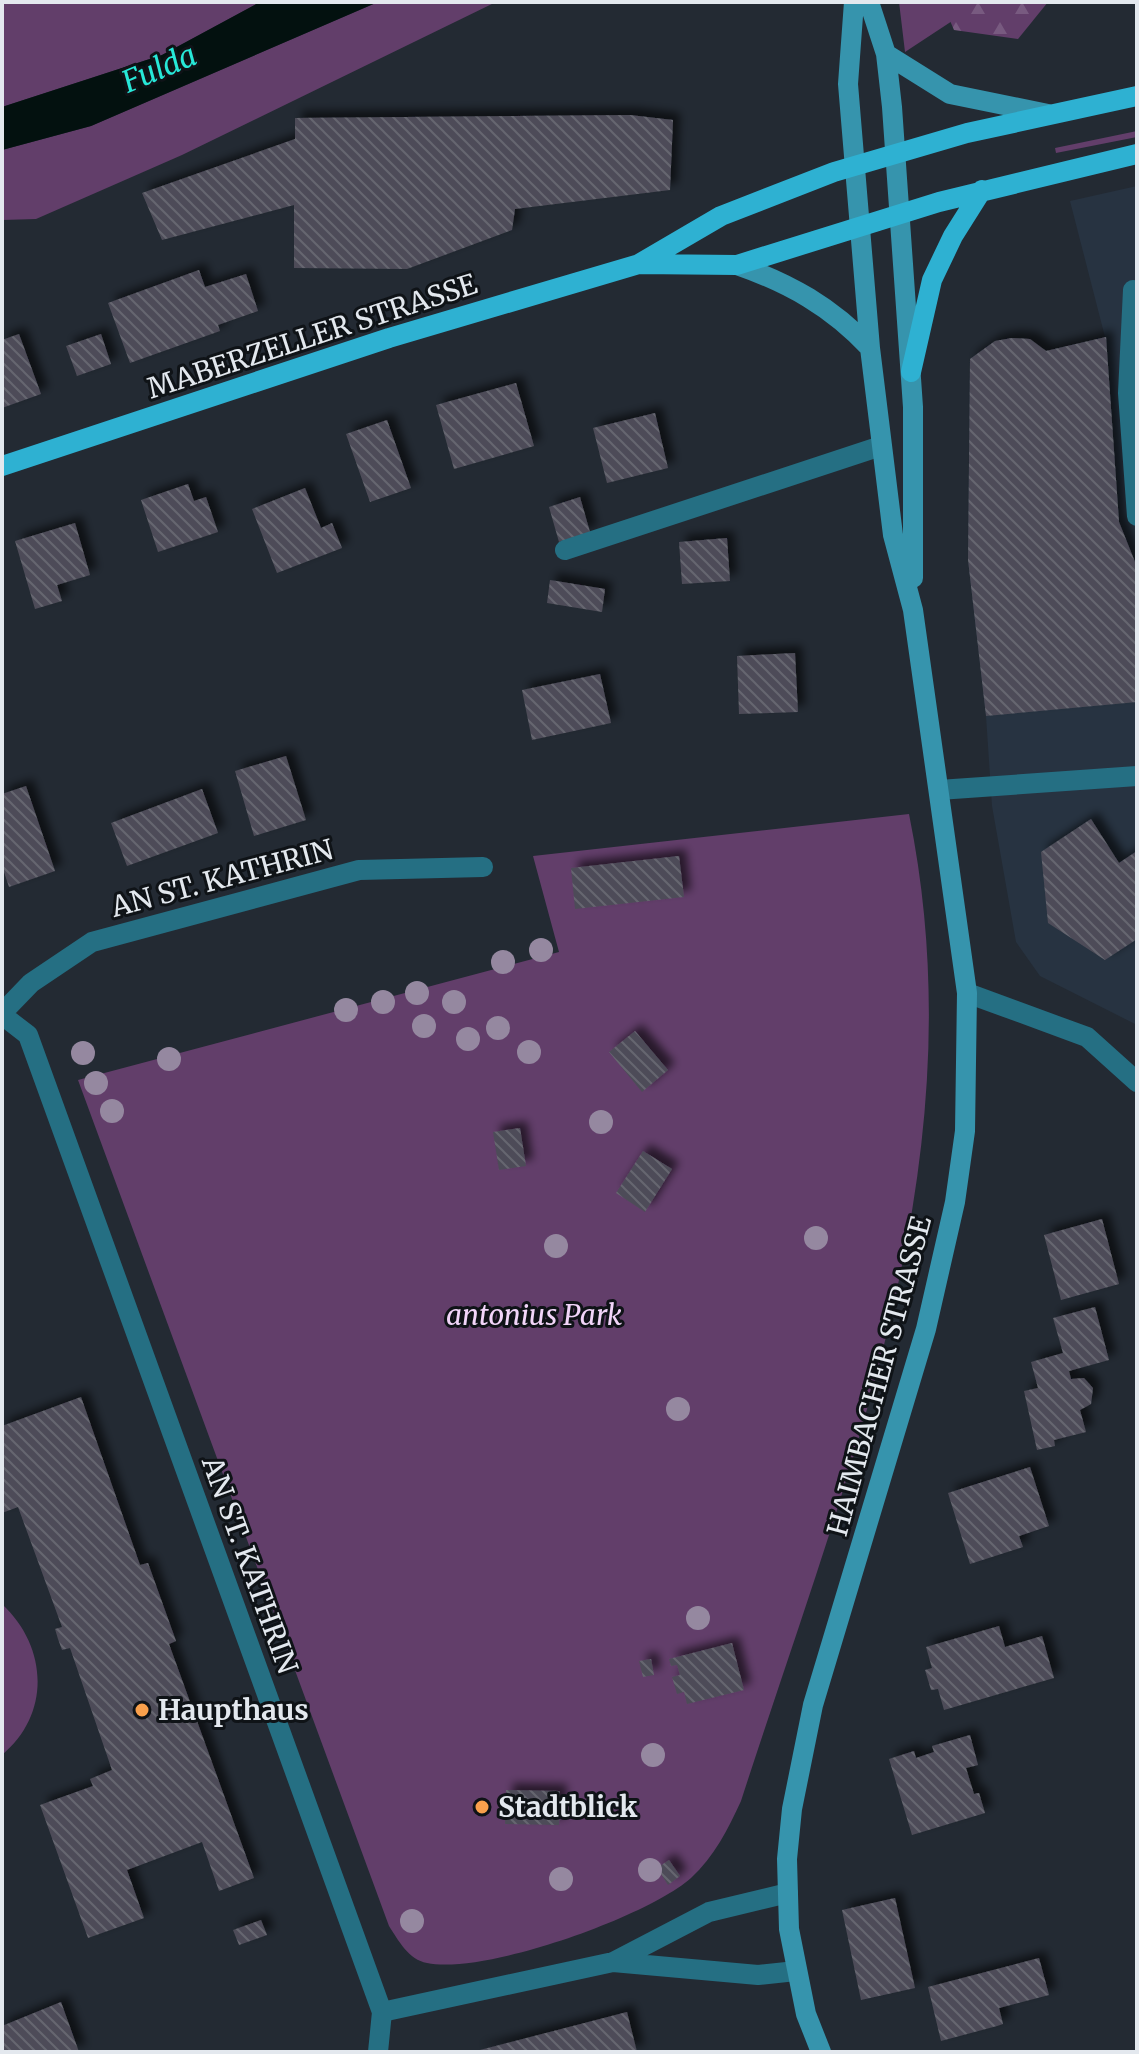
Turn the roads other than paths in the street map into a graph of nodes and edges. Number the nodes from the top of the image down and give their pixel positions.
1 (854, 2) edge
2 (869, 2) edge
3 (886, 54) junction
4 (1137, 96) edge
5 (1048, 114) junction
6 (895, 153) junction
7 (1137, 154) edge
8 (855, 165) junction
9 (982, 190) junction
10 (899, 215) junction
11 (860, 228) junction
12 (639, 264) junction
13 (737, 265) junction
14 (1137, 292) edge
15 (870, 348) junction
16 (911, 372) junction
17 (881, 446) junction
18 (2, 466) edge
19 (1137, 516) edge
20 (565, 550) dead end
21 (913, 610) junction
22 (1137, 776) edge
23 (939, 790) junction
24 (483, 867) dead end
25 (967, 993) junction
26 (2, 1014) edge
27 (1137, 1082) edge
28 (788, 1893) junction
29 (613, 1962) junction
30 (796, 1971) junction
31 (382, 2012) junction
32 (378, 2052) edge
33 (821, 2052) edge

1 - 8 main road, HAIMBACHER STRASSE
2 - 3 main road, HAIMBACHER STRASSE
3 - 5 main road
3 - 6 main road, HAIMBACHER STRASSE
4 - 5 main road, MABERZELLER STRASSE
5 - 6 main road, MABERZELLER STRASSE
6 - 8 main road, MABERZELLER STRASSE
6 - 10 main road, HAIMBACHER STRASSE
7 - 9 main road, MABERZELLER STRASSE
8 - 11 main road, HAIMBACHER STRASSE
8 - 12 main road, MABERZELLER STRASSE
9 - 10 main road, MABERZELLER STRASSE
9 - 16 main road
10 - 11 main road, MABERZELLER STRASSE
10 - 16 main road, HAIMBACHER STRASSE
11 - 13 main road, MABERZELLER STRASSE
11 - 15 main road, HAIMBACHER STRASSE
12 - 13 main road, MABERZELLER STRASSE
12 - 18 main road, MABERZELLER STRASSE
13 - 15 main road
14 - 19 street
15 - 17 main road, HAIMBACHER STRASSE
16 - 21 main road, HAIMBACHER STRASSE
17 - 20 street
17 - 21 main road, HAIMBACHER STRASSE
21 - 23 main road, HAIMBACHER STRASSE
22 - 23 street
23 - 25 main road, HAIMBACHER STRASSE
24 - 26 street, AN ST. KATHRIN
25 - 27 street
25 - 28 main road, HAIMBACHER STRASSE
26 - 31 street, AN ST. KATHRIN
28 - 29 street
28 - 30 main road, HAIMBACHER STRASSE
29 - 30 street
29 - 31 street
30 - 33 main road, HAIMBACHER STRASSE
31 - 32 street

